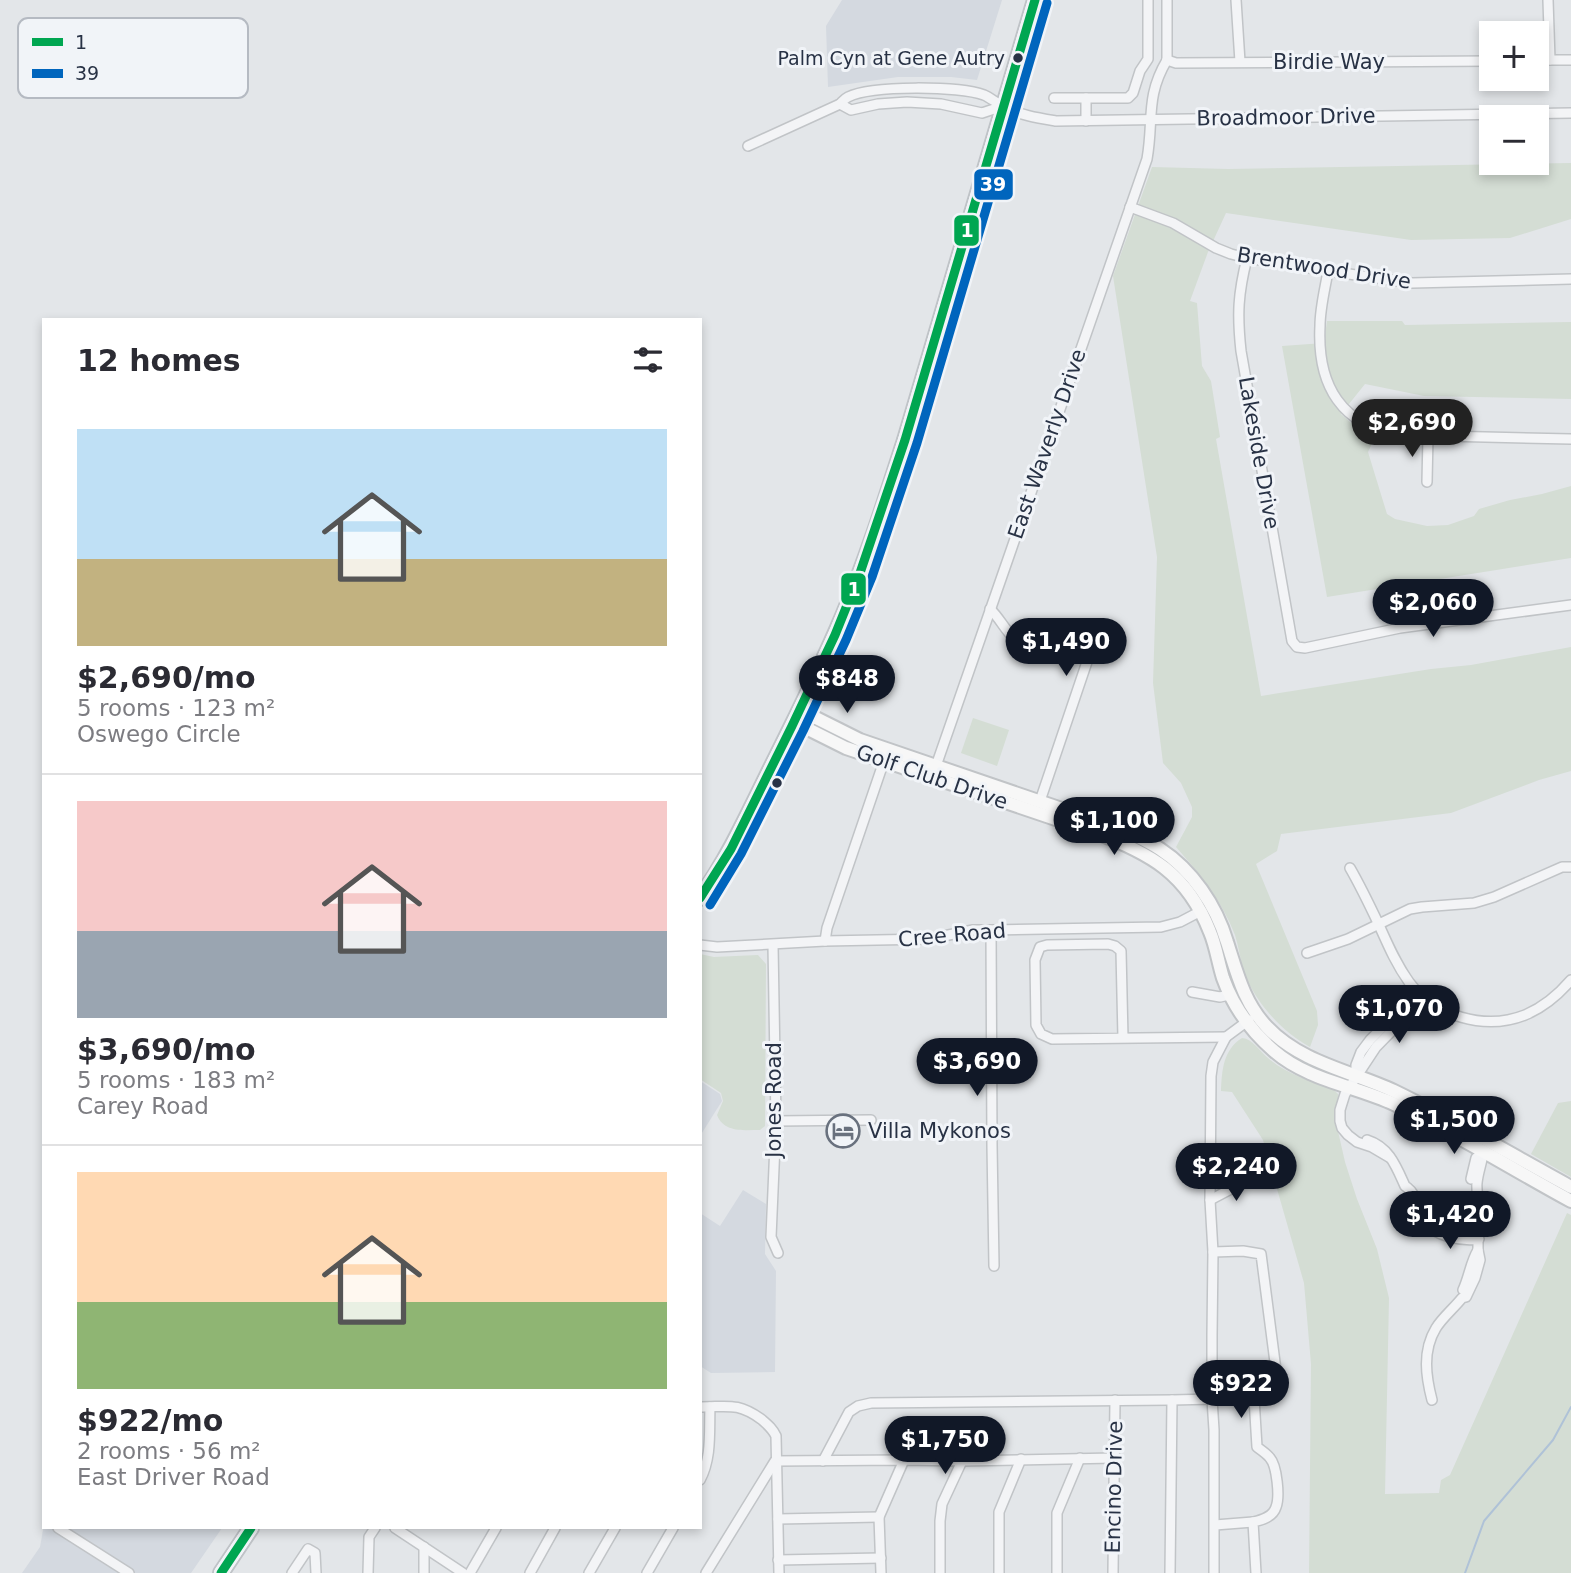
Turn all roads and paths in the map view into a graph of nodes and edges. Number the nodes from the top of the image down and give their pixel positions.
1 (1035, 0) edge
2 (1148, 0) edge
3 (1167, 0) edge
4 (1236, 0) edge
5 (1548, 0) edge
6 (1167, 60) junction
7 (1550, 60) joint
8 (1571, 60) edge
9 (1479, 61) edge
10 (1240, 62) junction
11 (1054, 98) dead end
12 (1086, 98) junction
13 (841, 104) junction
14 (1003, 106) junction
15 (1571, 113) edge
16 (1150, 119) junction
17 (1086, 121) junction
18 (748, 146) dead end
19 (1130, 207) junction
20 (1247, 258) junction
21 (1328, 271) junction
22 (1571, 279) edge
23 (1428, 436) junction
24 (1571, 439) edge
25 (1427, 482) dead end
26 (1571, 605) edge
27 (990, 609) junction
28 (796, 717) junction
29 (884, 761) junction
30 (936, 766) junction
31 (1040, 802) junction
32 (1571, 867) edge
33 (1350, 868) dead end
34 (702, 895) edge
35 (1201, 911) junction
36 (1379, 924) junction
37 (991, 930) junction
38 (825, 941) junction
39 (702, 945) edge
40 (774, 945) junction
41 (1307, 953) dead end
42 (1571, 979) edge
43 (1192, 992) dead end
44 (1229, 995) junction
45 (1421, 995) junction
46 (1251, 1018) junction
47 (1226, 1037) junction
48 (1123, 1038) junction
49 (1353, 1082) junction
50 (872, 1120) dead end
51 (776, 1121) junction
52 (1483, 1153) junction
53 (1248, 1180) dead end
54 (1571, 1187) edge
55 (1210, 1200) junction
56 (1571, 1201) edge
57 (1479, 1239) junction
58 (1213, 1252) junction
59 (778, 1253) dead end
60 (995, 1266) dead end
61 (1254, 1398) junction
62 (1212, 1399) junction
63 (1115, 1400) junction
64 (1171, 1400) junction
65 (1432, 1400) dead end
66 (705, 1407) edge
67 (1080, 1458) junction
68 (1114, 1458) junction
69 (1021, 1459) junction
70 (904, 1460) junction
71 (775, 1461) junction
72 (823, 1461) junction
73 (962, 1461) junction
74 (702, 1476) edge
75 (879, 1517) junction
76 (778, 1519) junction
77 (1253, 1522) junction
78 (1214, 1525) junction
79 (60, 1529) edge
80 (250, 1529) edge
81 (374, 1529) edge
82 (397, 1529) edge
83 (495, 1529) edge
84 (554, 1529) edge
85 (614, 1529) edge
86 (672, 1529) edge
87 (424, 1547) junction
88 (881, 1558) junction
89 (778, 1560) junction
90 (1215, 1572) edge
91 (129, 1573) edge
92 (220, 1573) edge
93 (292, 1573) edge
94 (316, 1573) edge
95 (368, 1573) edge
96 (424, 1573) edge
97 (463, 1573) edge
98 (470, 1573) edge
99 (530, 1573) edge
100 (589, 1573) edge
101 (647, 1573) edge
102 (706, 1573) edge
103 (779, 1573) edge
104 (881, 1573) edge
105 (940, 1573) edge
106 (999, 1573) edge
107 (1057, 1573) edge
108 (1113, 1573) edge
109 (1170, 1573) edge
110 (1256, 1573) edge

1 - 14 main road
2 - 12 street
3 - 6 street
4 - 10 street
5 - 7 street
6 - 10 street, Birdie Way
6 - 16 street, East Waverly Drive
7 - 8 street
9 - 10 street, Birdie Way
11 - 12 street
12 - 17 street
13 - 14 street
13 - 14 street, Broadmoor Drive
13 - 18 street, Broadmoor Drive
14 - 17 street, Broadmoor Drive
14 - 28 main road
15 - 16 street, Broadmoor Drive
16 - 17 street, Broadmoor Drive
16 - 19 street, East Waverly Drive
19 - 20 street, Brentwood Drive
19 - 27 street, East Waverly Drive
20 - 21 street, Brentwood Drive
20 - 26 street, Lakeside Drive
21 - 22 street, Brentwood Drive
21 - 23 street
23 - 24 street
23 - 25 street
27 - 30 street, East Waverly Drive
27 - 31 street
28 - 29 street, Golf Club Drive
28 - 30 street, Golf Club Drive
28 - 34 main road
29 - 35 street, Golf Club Drive
29 - 38 street
30 - 31 street, Golf Club Drive
31 - 46 street, Golf Club Drive
32 - 36 street
33 - 36 street
35 - 37 street, Cree Road
35 - 44 street, Golf Club Drive
36 - 41 street
36 - 45 street
37 - 38 street, Cree Road
37 - 60 street
38 - 40 street, Cree Road
39 - 40 street, Cree Road
40 - 51 street, Jones Road
42 - 45 street
43 - 44 street
44 - 46 street, Golf Club Drive
45 - 49 street
46 - 47 street
46 - 49 street, Golf Club Drive
47 - 48 street
47 - 55 street
48 - 48 street
49 - 52 street, Golf Club Drive
49 - 54 street, Golf Club Drive
49 - 57 street
50 - 51 street
51 - 59 street, Jones Road
52 - 56 street, Golf Club Drive
52 - 57 street
53 - 55 street
55 - 58 street
57 - 65 street
58 - 61 street
58 - 62 street
61 - 62 street
61 - 77 street
62 - 64 street
62 - 78 street
63 - 64 street
63 - 68 street, Encino Drive
63 - 72 street
64 - 109 street
66 - 71 street
66 - 74 street
67 - 68 street
67 - 69 street
67 - 107 street
68 - 108 street, Encino Drive
69 - 73 street
69 - 106 street
70 - 72 street
70 - 73 street
70 - 75 street
71 - 72 street
71 - 76 street
71 - 102 street
73 - 105 street
75 - 76 street
75 - 88 street
76 - 89 street
77 - 78 street
77 - 110 street
78 - 90 street
79 - 91 street
80 - 92 main road
81 - 95 street
82 - 87 street
83 - 98 street
84 - 99 street
85 - 100 street
86 - 101 street
87 - 96 street
87 - 97 street
88 - 89 street
88 - 104 street
89 - 103 street
93 - 94 street

